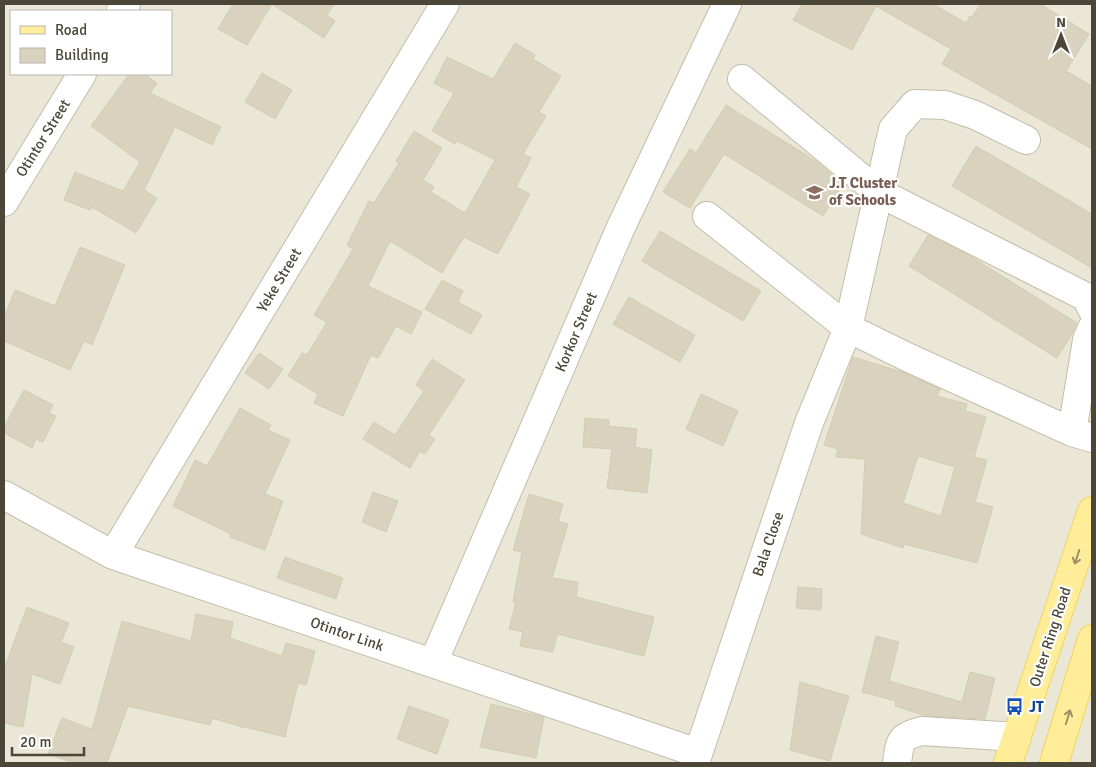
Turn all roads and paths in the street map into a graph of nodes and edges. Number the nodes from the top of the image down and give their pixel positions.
1 (445, 4) edge
2 (727, 4) edge
3 (81, 75) edge
4 (742, 79) dead end
5 (1026, 140) dead end
6 (878, 192) junction
7 (4, 202) edge
8 (707, 216) dead end
9 (1092, 309) edge
10 (848, 328) junction
11 (1092, 328) edge
12 (1082, 435) edge
13 (4, 496) edge
14 (1092, 511) edge
15 (113, 555) junction
16 (1092, 639) edge
17 (433, 664) junction
18 (1017, 737) junction
19 (697, 758) edge
20 (897, 763) edge
21 (1008, 763) edge
22 (1054, 763) edge

1 - 15 street, Yeke Street
2 - 17 street, Korkor Street
3 - 7 street, Otintor Street
4 - 6 street
5 - 6 street, Bala Close
6 - 9 street
6 - 10 street, Bala Close
8 - 10 street
10 - 12 street
10 - 19 street, Bala Close
11 - 12 street
13 - 15 street, Otintor Link
14 -> 18 main road, Outer Ring Road
15 - 17 street, Otintor Link
22 -> 16 main road
17 - 19 street, Otintor Link
18 - 20 street
18 - 21 main road, Outer Ring Road

